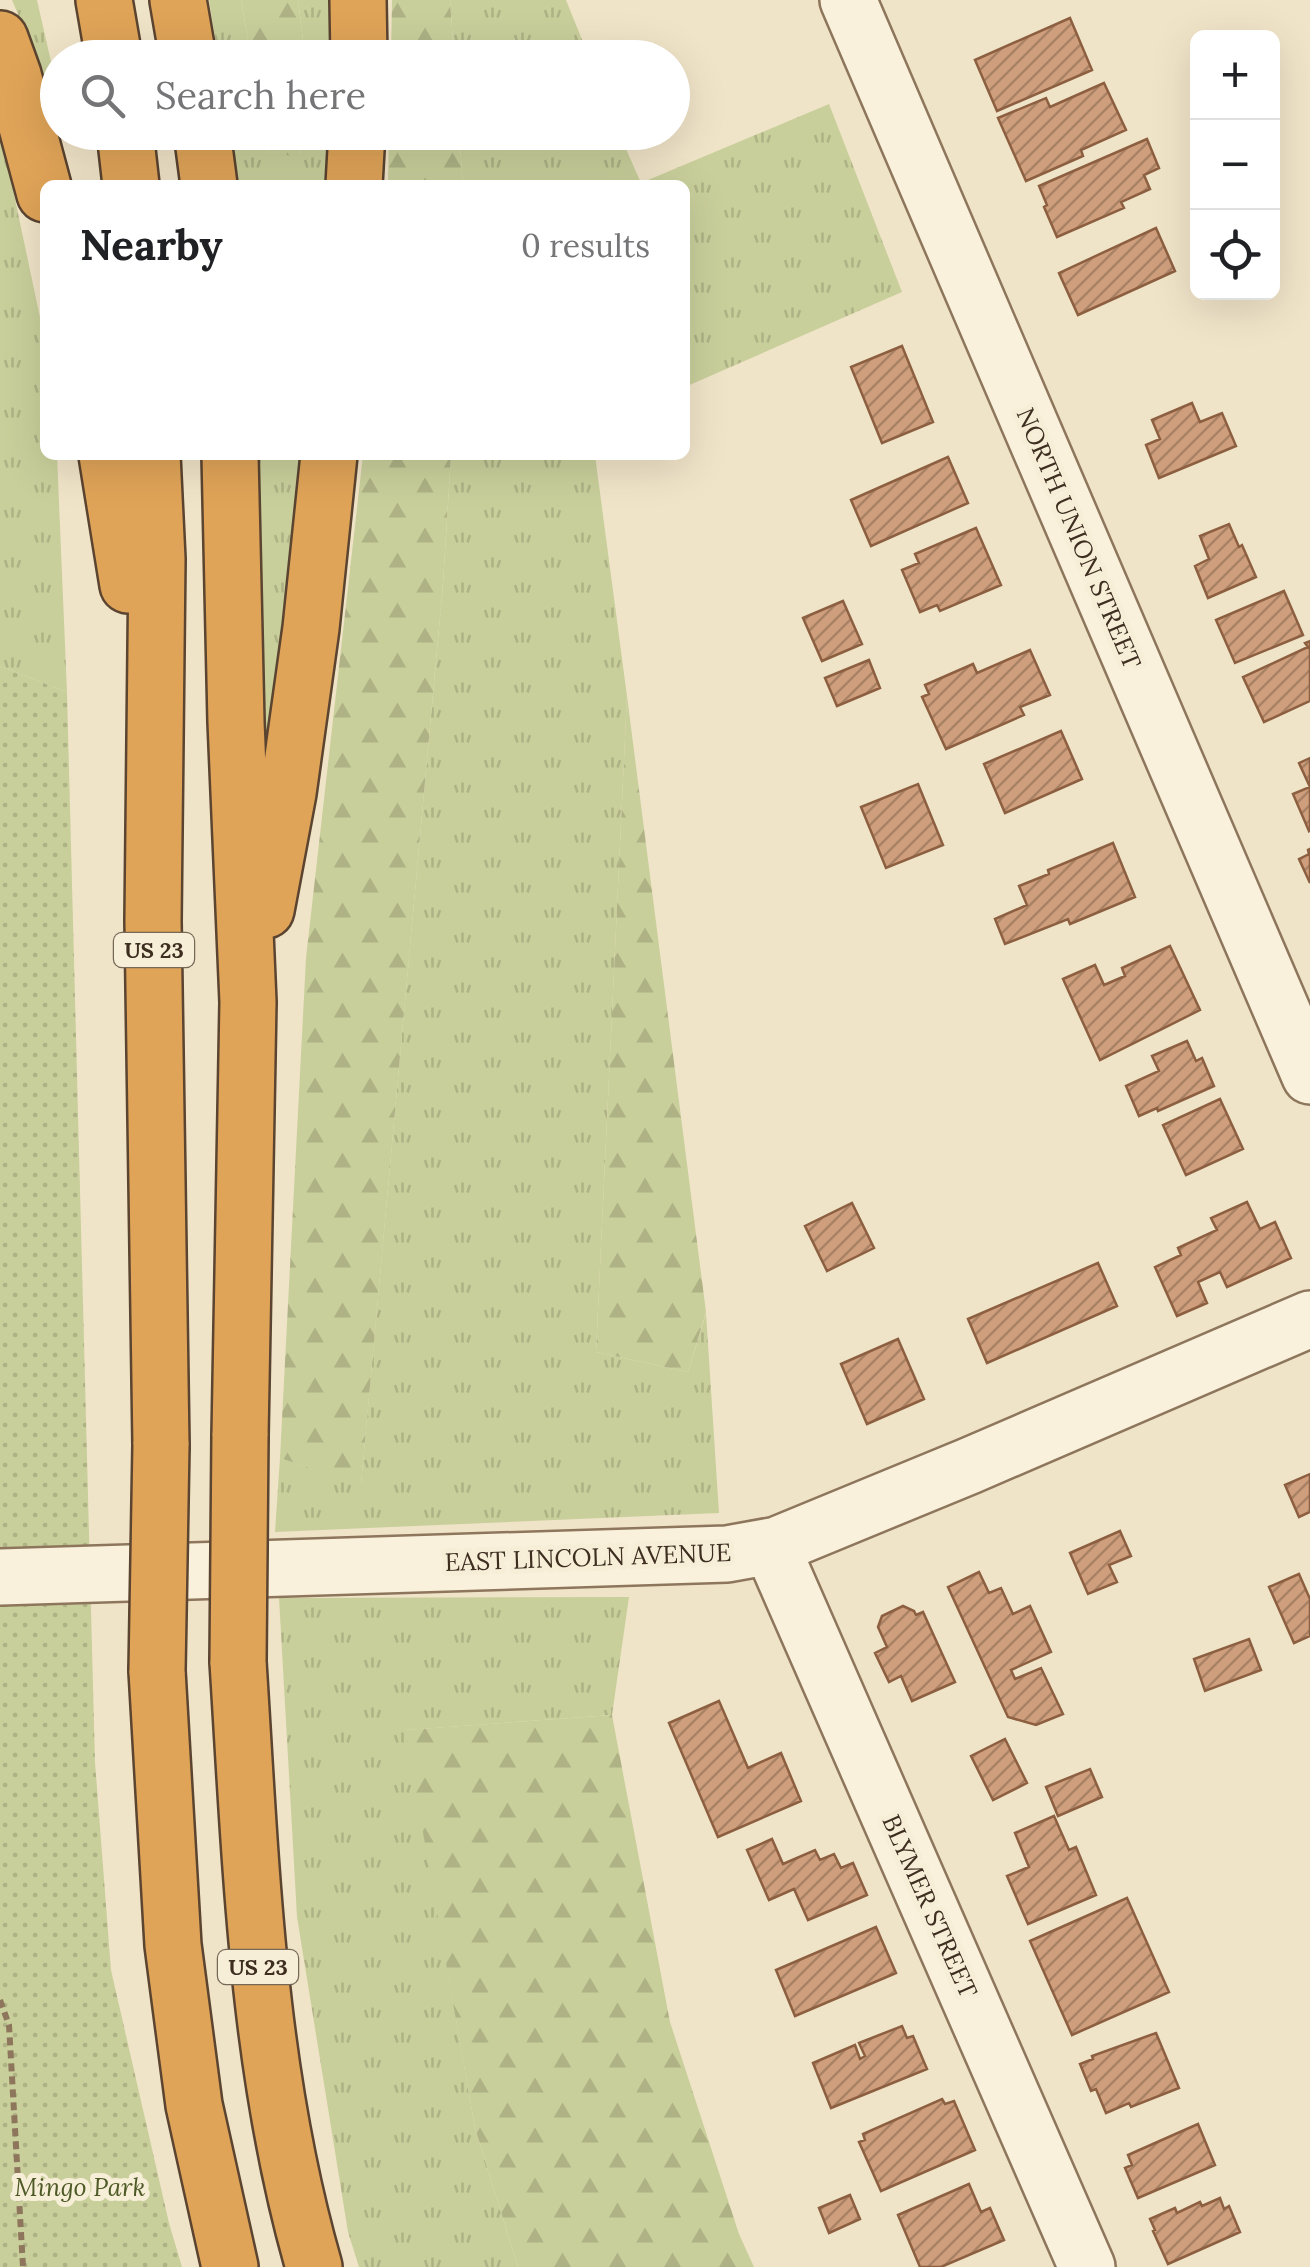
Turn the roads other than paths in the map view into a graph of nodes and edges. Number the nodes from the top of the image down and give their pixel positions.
1 (104, 0) edge
2 (178, 0) edge
3 (358, 0) edge
4 (848, 0) edge
5 (0, 39) edge
6 (111, 40) edge
7 (185, 40) edge
8 (359, 40) edge
9 (126, 150) edge
10 (204, 150) edge
11 (356, 150) edge
12 (41, 180) edge
13 (130, 180) edge
14 (208, 180) edge
15 (354, 180) edge
16 (108, 460) edge
17 (152, 460) edge
18 (230, 460) edge
19 (328, 460) edge
20 (155, 759) junction
21 (1295, 999) edge
22 (248, 1002) junction
23 (1310, 1076) edge
24 (1310, 1319) edge
25 (771, 1546) junction
26 (0, 1577) edge
27 (230, 2267) edge
28 (314, 2267) edge
29 (1088, 2267) edge

1 - 6 highway
2 - 7 highway
3 - 8 highway
4 - 21 street, NORTH UNION STREET
5 - 12 highway
9 - 13 highway
10 - 14 highway
11 - 15 highway
16 - 20 highway
17 - 20 highway, US 23
18 - 22 highway, US 23
19 - 22 highway
20 - 27 highway, US 23, bridge
21 - 23 street, NORTH UNION STREET
22 - 28 highway, US 23, bridge
24 - 25 street, EAST LINCOLN AVENUE
25 - 26 street, EAST LINCOLN AVENUE
25 - 29 street, BLYMER STREET

